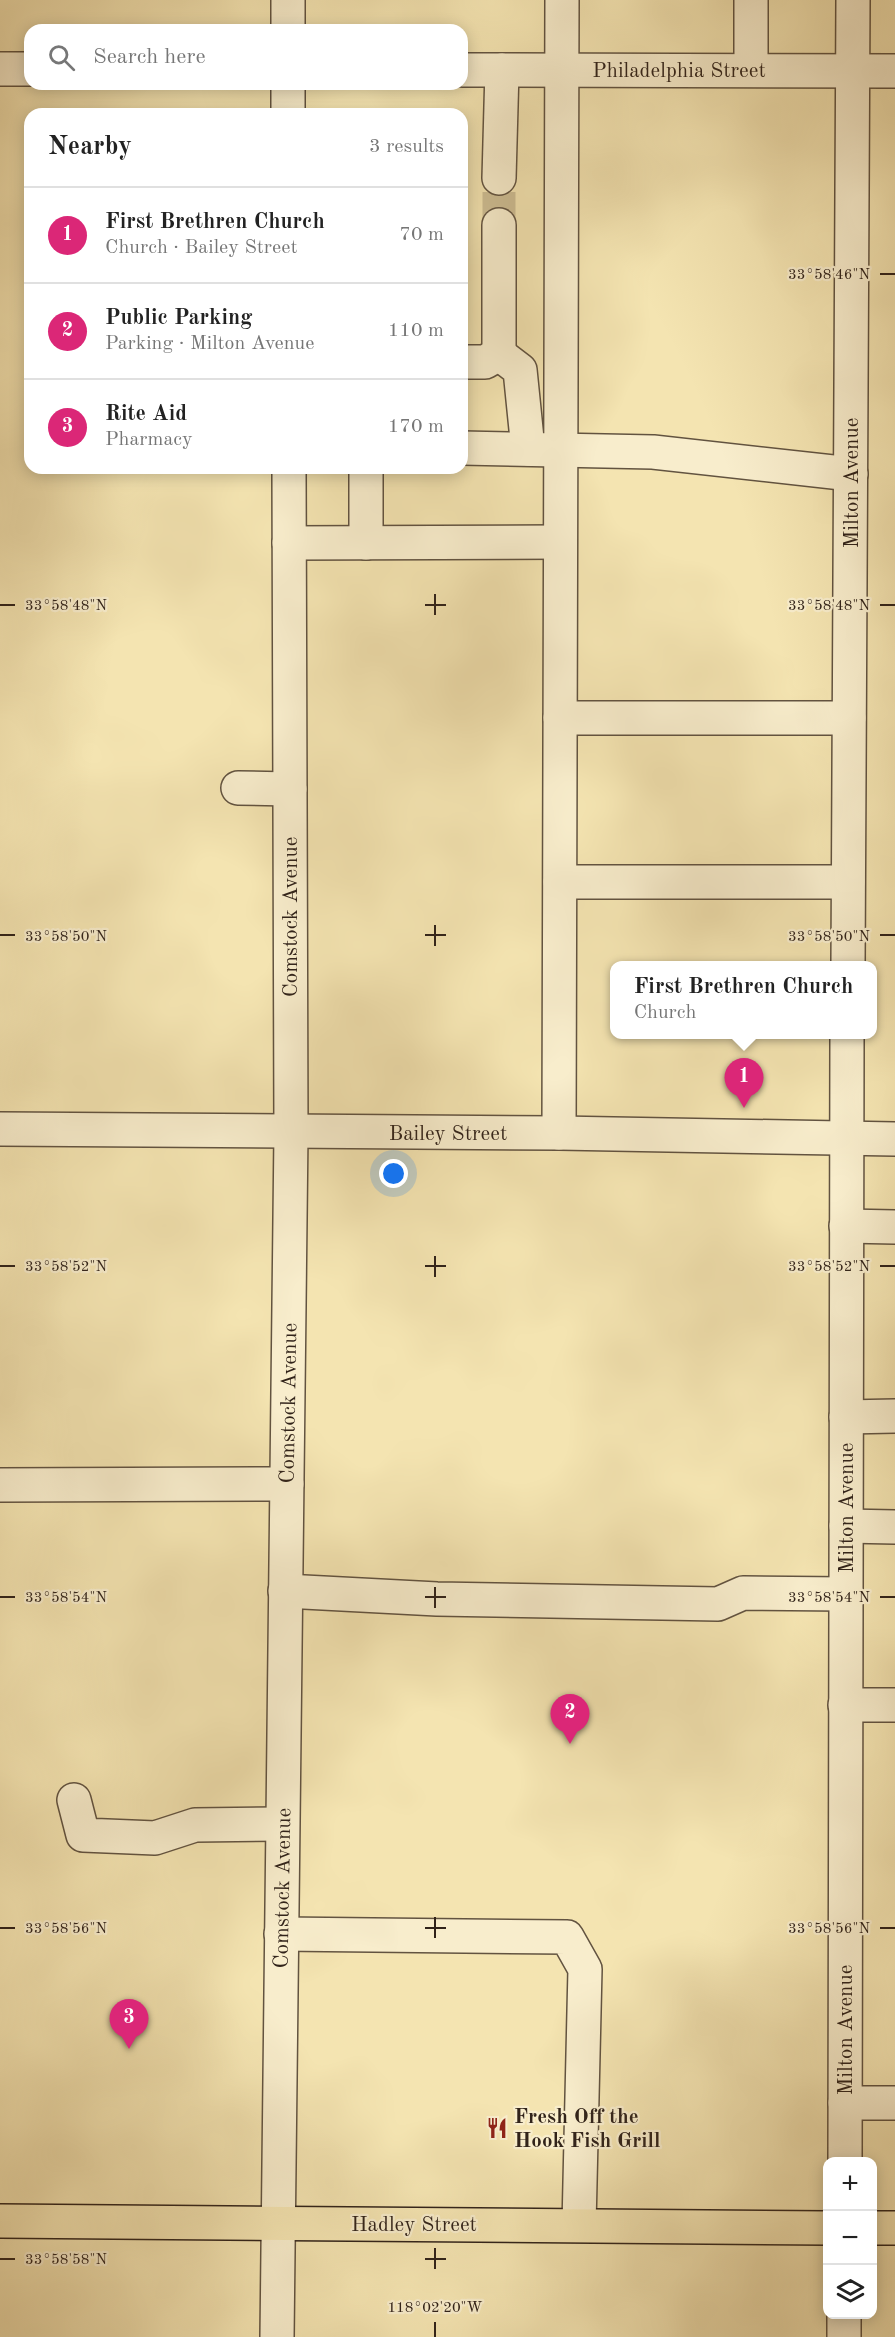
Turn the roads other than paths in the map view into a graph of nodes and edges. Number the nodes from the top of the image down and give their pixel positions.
1 (288, 0) edge
2 (562, 0) edge
3 (751, 0) edge
4 (853, 0) edge
5 (288, 24) edge
6 (0, 69) edge
7 (24, 69) edge
8 (468, 70) edge
9 (502, 70) junction
10 (562, 70) junction
11 (751, 70) junction
12 (853, 71) junction
13 (895, 71) edge
14 (288, 90) edge
15 (288, 108) edge
16 (499, 178) tunnel mouth
17 (499, 225) tunnel mouth
18 (499, 354) junction
19 (468, 362) edge
20 (468, 448) edge
21 (528, 449) junction
22 (561, 450) junction
23 (289, 474) edge
24 (366, 474) edge
25 (851, 474) junction
26 (560, 542) junction
27 (289, 543) junction
28 (366, 543) junction
29 (560, 718) junction
30 (849, 718) junction
31 (238, 788) dead end
32 (290, 789) junction
33 (560, 882) junction
34 (848, 882) junction
35 (848, 961) edge
36 (847, 1039) edge
37 (0, 1129) edge
38 (291, 1133) junction
39 (559, 1133) junction
40 (846, 1139) junction
41 (895, 1139) edge
42 (846, 1226) junction
43 (895, 1227) edge
44 (895, 1416) edge
45 (846, 1417) junction
46 (287, 1484) junction
47 (0, 1485) edge
48 (846, 1526) junction
49 (895, 1527) edge
50 (285, 1591) junction
51 (846, 1594) junction
52 (845, 1705) junction
53 (895, 1705) edge
54 (74, 1800) dead end
55 (282, 1824) junction
56 (281, 1934) junction
57 (845, 2103) junction
58 (895, 2103) edge
59 (845, 2157) edge
60 (0, 2221) edge
61 (278, 2223) junction
62 (579, 2225) junction
63 (823, 2228) edge
64 (877, 2228) edge
65 (895, 2228) edge
66 (844, 2319) edge
67 (277, 2337) edge
68 (844, 2337) edge

1 - 5 street
2 - 10 street
3 - 11 street
4 - 12 street, Milton Avenue
6 - 7 street
8 - 9 street, Philadelphia Street
9 - 10 street, Philadelphia Street
9 - 16 street
10 - 11 street, Philadelphia Street
10 - 22 street
11 - 12 street, Philadelphia Street
12 - 13 street, Philadelphia Street
12 - 25 street, Milton Avenue
14 - 15 street
17 - 18 street
18 - 19 street
18 - 21 street
20 - 21 street
21 - 22 street
22 - 25 street
22 - 26 street
23 - 27 street, Comstock Avenue
24 - 28 street
25 - 30 street, Milton Avenue
26 - 28 street
26 - 29 street
27 - 28 street
27 - 32 street, Comstock Avenue
29 - 30 street
29 - 33 street
30 - 34 street, Milton Avenue
31 - 32 street
32 - 38 street, Comstock Avenue
33 - 34 street
33 - 39 street
34 - 35 street, Milton Avenue
36 - 40 street, Milton Avenue
37 - 38 street, Bailey Street
38 - 39 street, Bailey Street
38 - 46 street, Comstock Avenue
39 - 40 street, Bailey Street
40 - 41 street, Bailey Street
40 - 42 street, Milton Avenue
42 - 43 street
42 - 45 street, Milton Avenue
44 - 45 street
45 - 48 street, Milton Avenue
46 - 47 street
46 - 50 street, Comstock Avenue
48 - 49 street
48 - 51 street, Milton Avenue
50 - 51 street
50 - 55 street, Comstock Avenue
51 - 52 street, Milton Avenue
52 - 53 street
52 - 57 street, Milton Avenue
54 - 55 street
55 - 56 street, Comstock Avenue
56 - 61 street, Comstock Avenue
56 - 62 street
57 - 58 street
57 - 59 street, Milton Avenue
60 - 61 main road, Hadley Street
61 - 62 main road, Hadley Street
61 - 67 street, Comstock Avenue
62 - 63 main road, Hadley Street
64 - 65 main road
66 - 68 street

